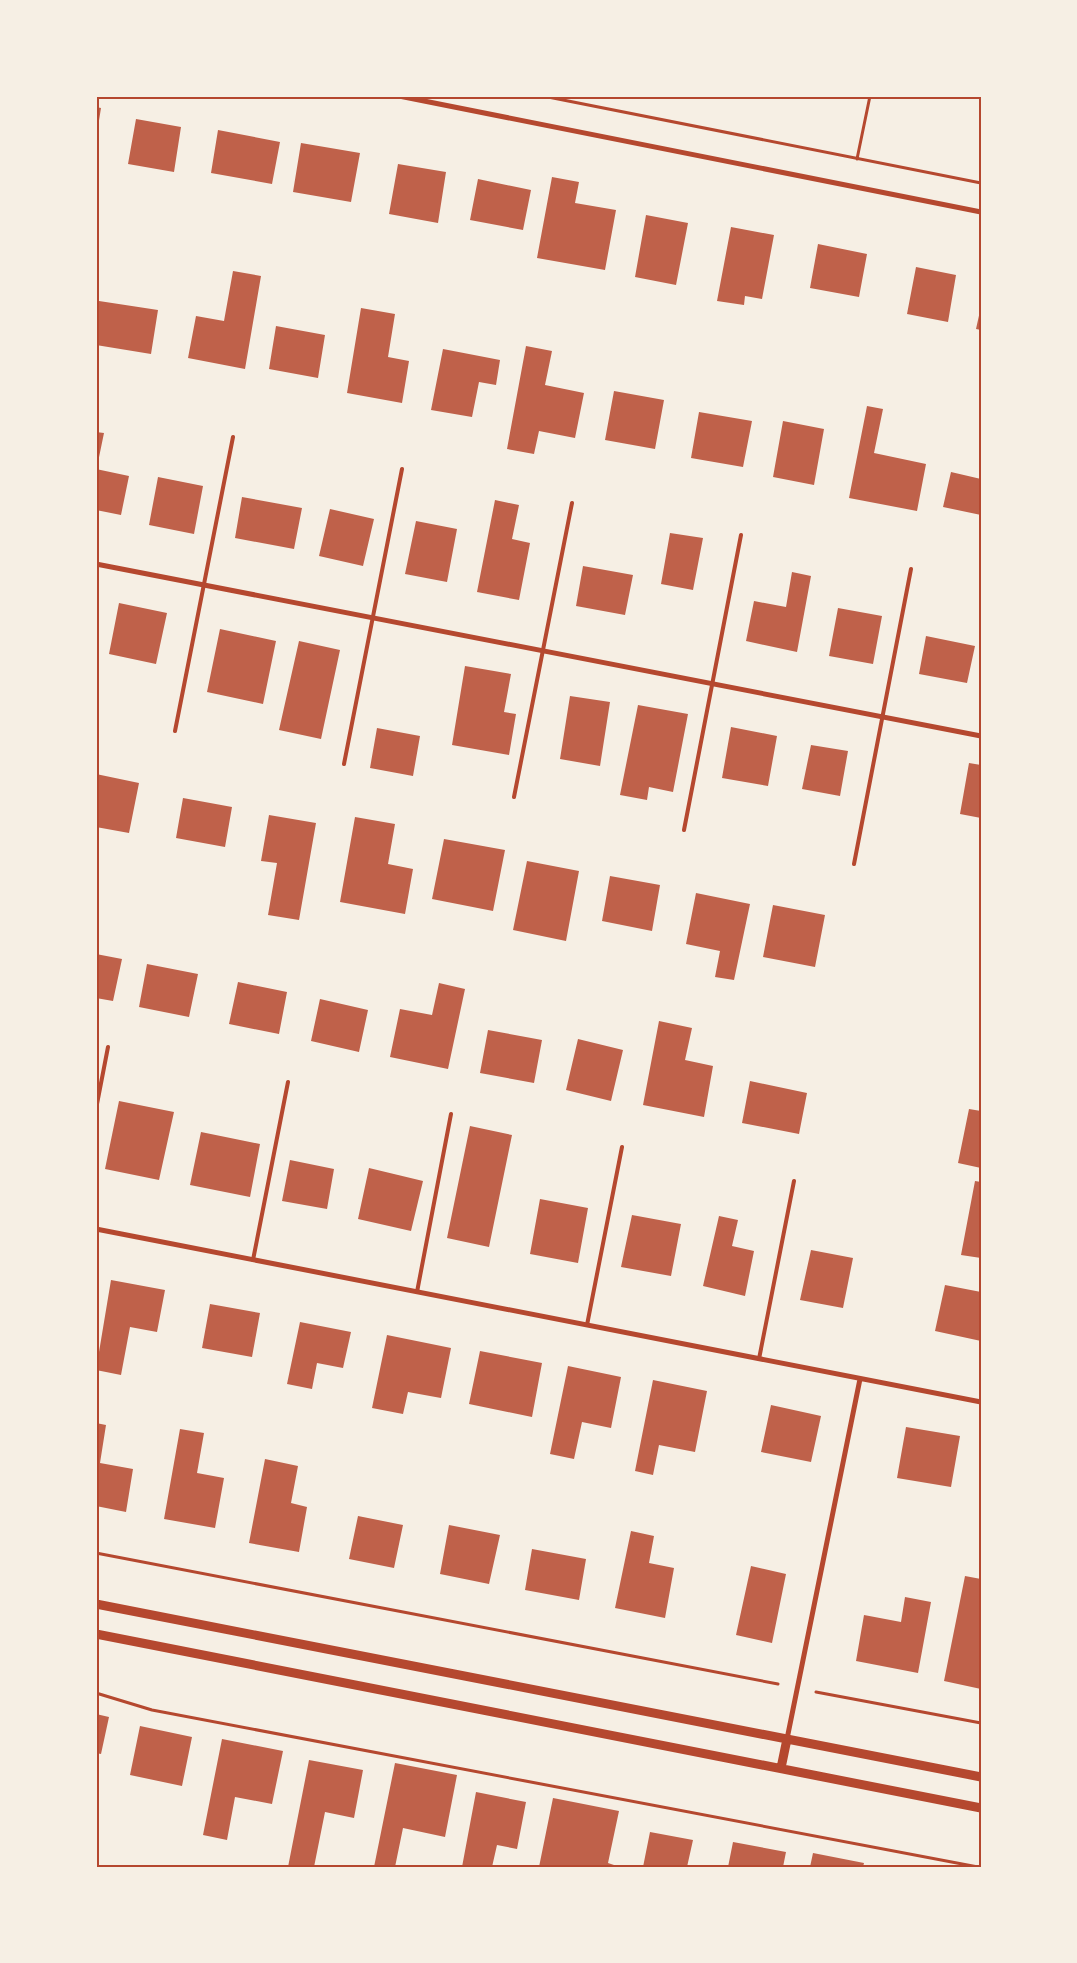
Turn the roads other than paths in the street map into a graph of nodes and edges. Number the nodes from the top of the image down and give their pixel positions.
1 (399, 96) edge
2 (981, 212) edge
3 (232, 437) dead end
4 (402, 469) dead end
5 (572, 503) dead end
6 (741, 535) dead end
7 (96, 564) edge
8 (911, 569) dead end
9 (204, 585) junction
10 (372, 618) junction
11 (543, 651) junction
12 (712, 684) junction
13 (883, 717) junction
14 (175, 731) dead end
15 (981, 736) edge
16 (344, 764) dead end
17 (514, 797) dead end
18 (684, 830) dead end
19 (854, 864) dead end
20 (108, 1046) dead end
21 (288, 1082) dead end
22 (96, 1109) edge
23 (452, 1114) dead end
24 (622, 1147) dead end
25 (794, 1180) dead end
26 (96, 1229) edge
27 (253, 1260) junction
28 (417, 1292) junction
29 (587, 1325) junction
30 (759, 1358) junction
31 (860, 1379) junction
32 (981, 1402) edge
33 (96, 1604) edge
34 (96, 1634) edge
35 (787, 1739) junction
36 (781, 1768) junction
37 (981, 1777) edge
38 (981, 1808) edge

1 - 2 street
3 - 9 lane
4 - 10 lane
5 - 11 lane
6 - 12 lane
7 - 9 street
8 - 13 lane
9 - 10 street
9 - 14 lane
10 - 11 street
10 - 16 lane
11 - 12 street
11 - 17 lane
12 - 13 street
12 - 18 lane
13 - 15 street
13 - 19 lane
20 - 22 lane
21 - 27 lane
23 - 28 lane
24 - 29 lane
25 - 30 lane
26 - 27 street
27 - 28 street
28 - 29 street
29 - 30 street
30 - 31 street
31 - 32 street
31 - 35 street
33 - 35 street
34 - 36 street
35 - 36 street
35 - 37 street
36 - 38 street

